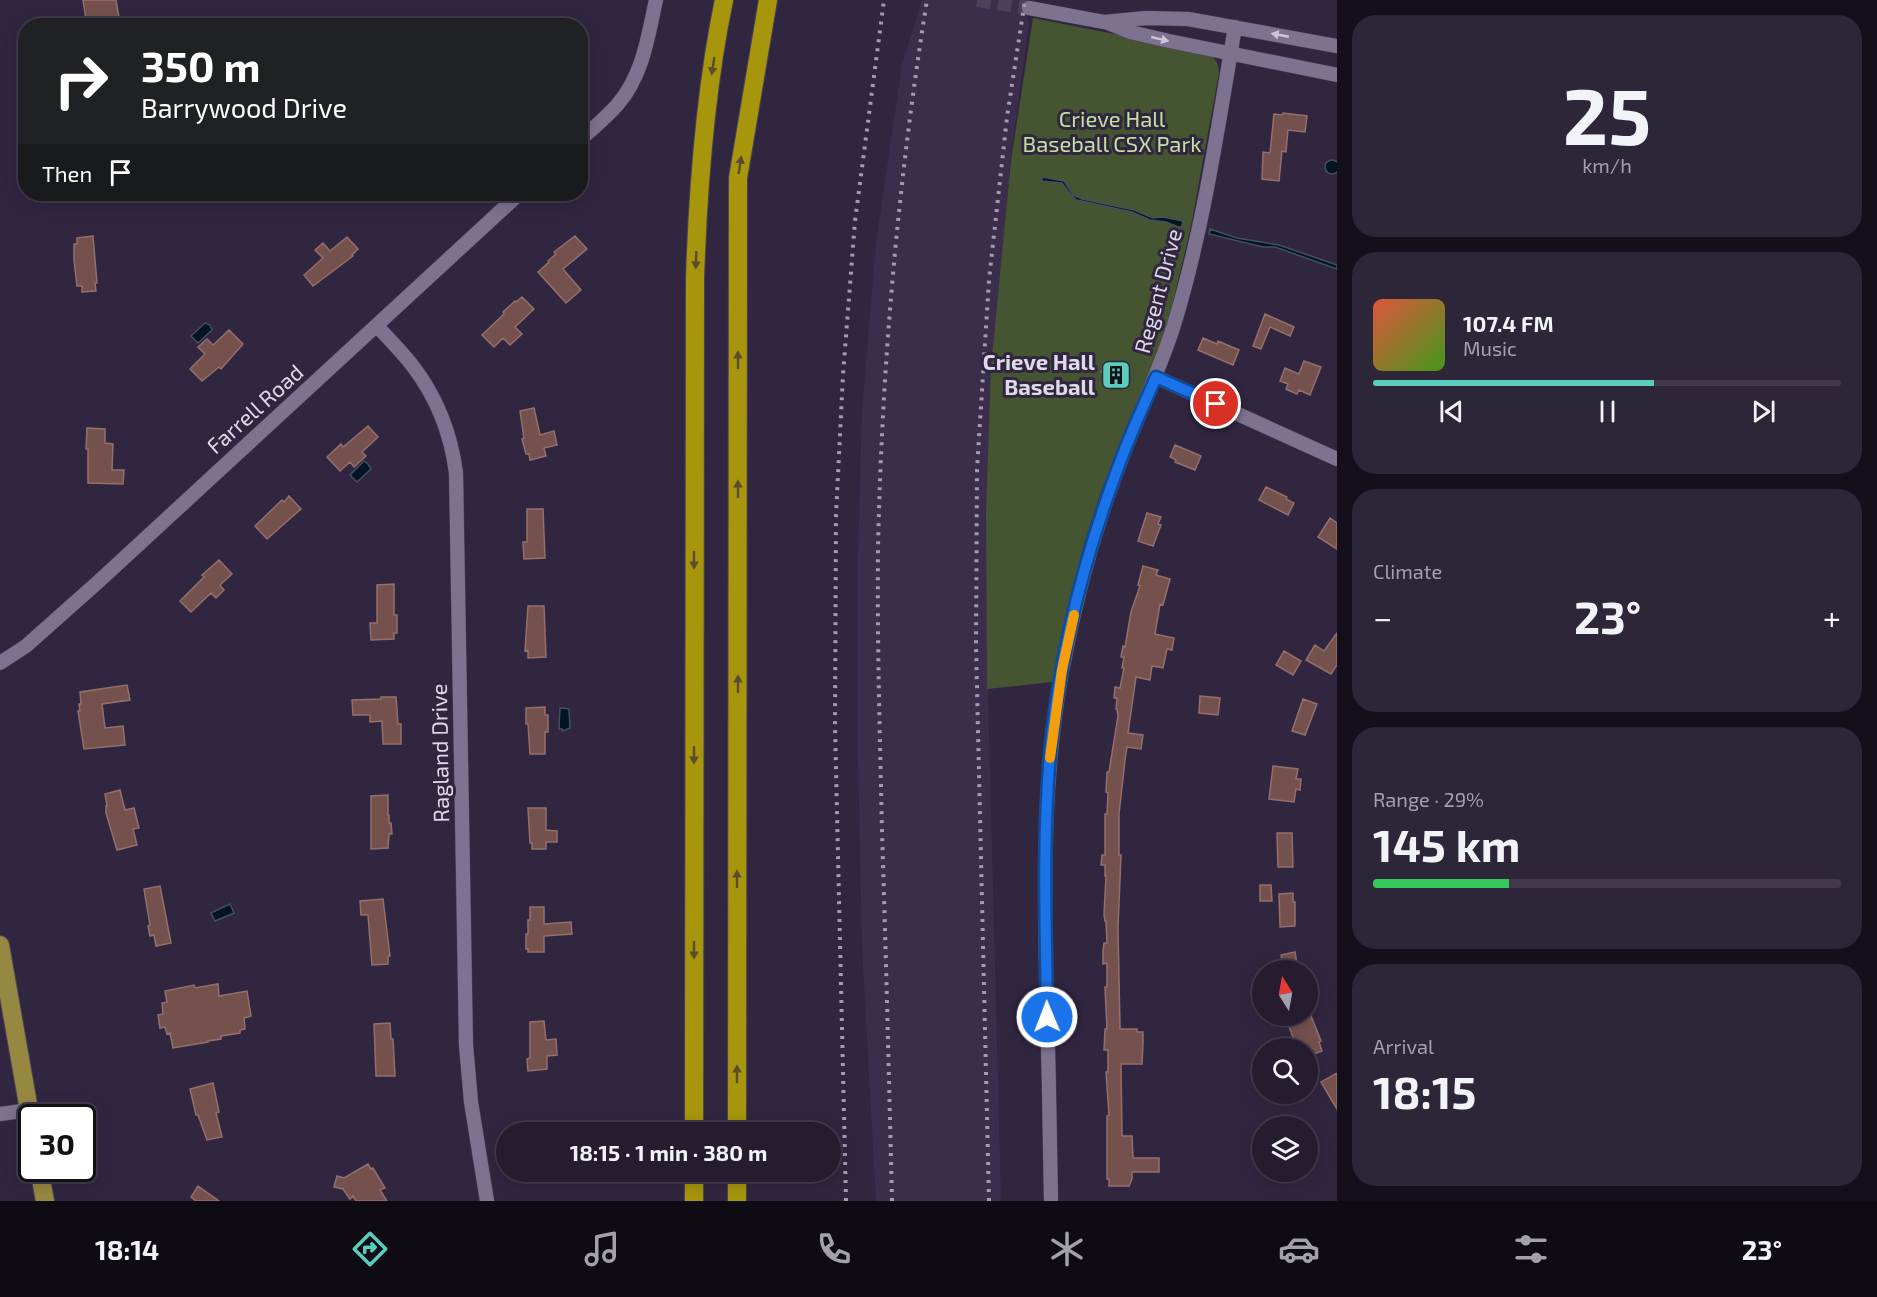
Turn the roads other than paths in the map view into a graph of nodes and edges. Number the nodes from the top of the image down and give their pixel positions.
1 (656, 0) edge
2 (723, 4) edge
3 (766, 8) edge
4 (1029, 8) tunnel mouth
5 (1104, 22) junction
6 (1235, 27) junction
7 (1337, 46) edge
8 (1230, 54) junction
9 (1337, 75) edge
10 (588, 133) edge
11 (511, 201) edge
12 (377, 326) junction
13 (1156, 377) junction
14 (1337, 459) edge
15 (17, 652) junction
16 (0, 653) edge
17 (0, 663) edge
18 (0, 945) edge
19 (28, 1104) edge
20 (0, 1114) edge
21 (18, 1116) edge
22 (694, 1122) edge
23 (737, 1122) edge
24 (42, 1182) edge
25 (694, 1182) edge
26 (737, 1182) edge
27 (45, 1201) edge
28 (487, 1201) edge
29 (694, 1201) edge
30 (737, 1201) edge
31 (1051, 1201) edge

1 - 10 street
2 -> 22 highway
23 -> 3 highway
4 - 5 street
5 - 6 street
5 -> 8 street
7 -> 6 street
6 - 8 street, Regent Drive
8 - 9 street
8 - 13 street, Regent Drive
11 - 12 street, Farrell Road
12 - 15 street, Farrell Road
12 - 28 street, Ragland Drive
13 - 14 street
13 - 31 street, Regent Drive
15 - 16 street
15 - 17 street, Farrell Road
18 - 19 main road
20 - 21 street
24 - 27 main road
25 - 29 highway
26 - 30 highway

